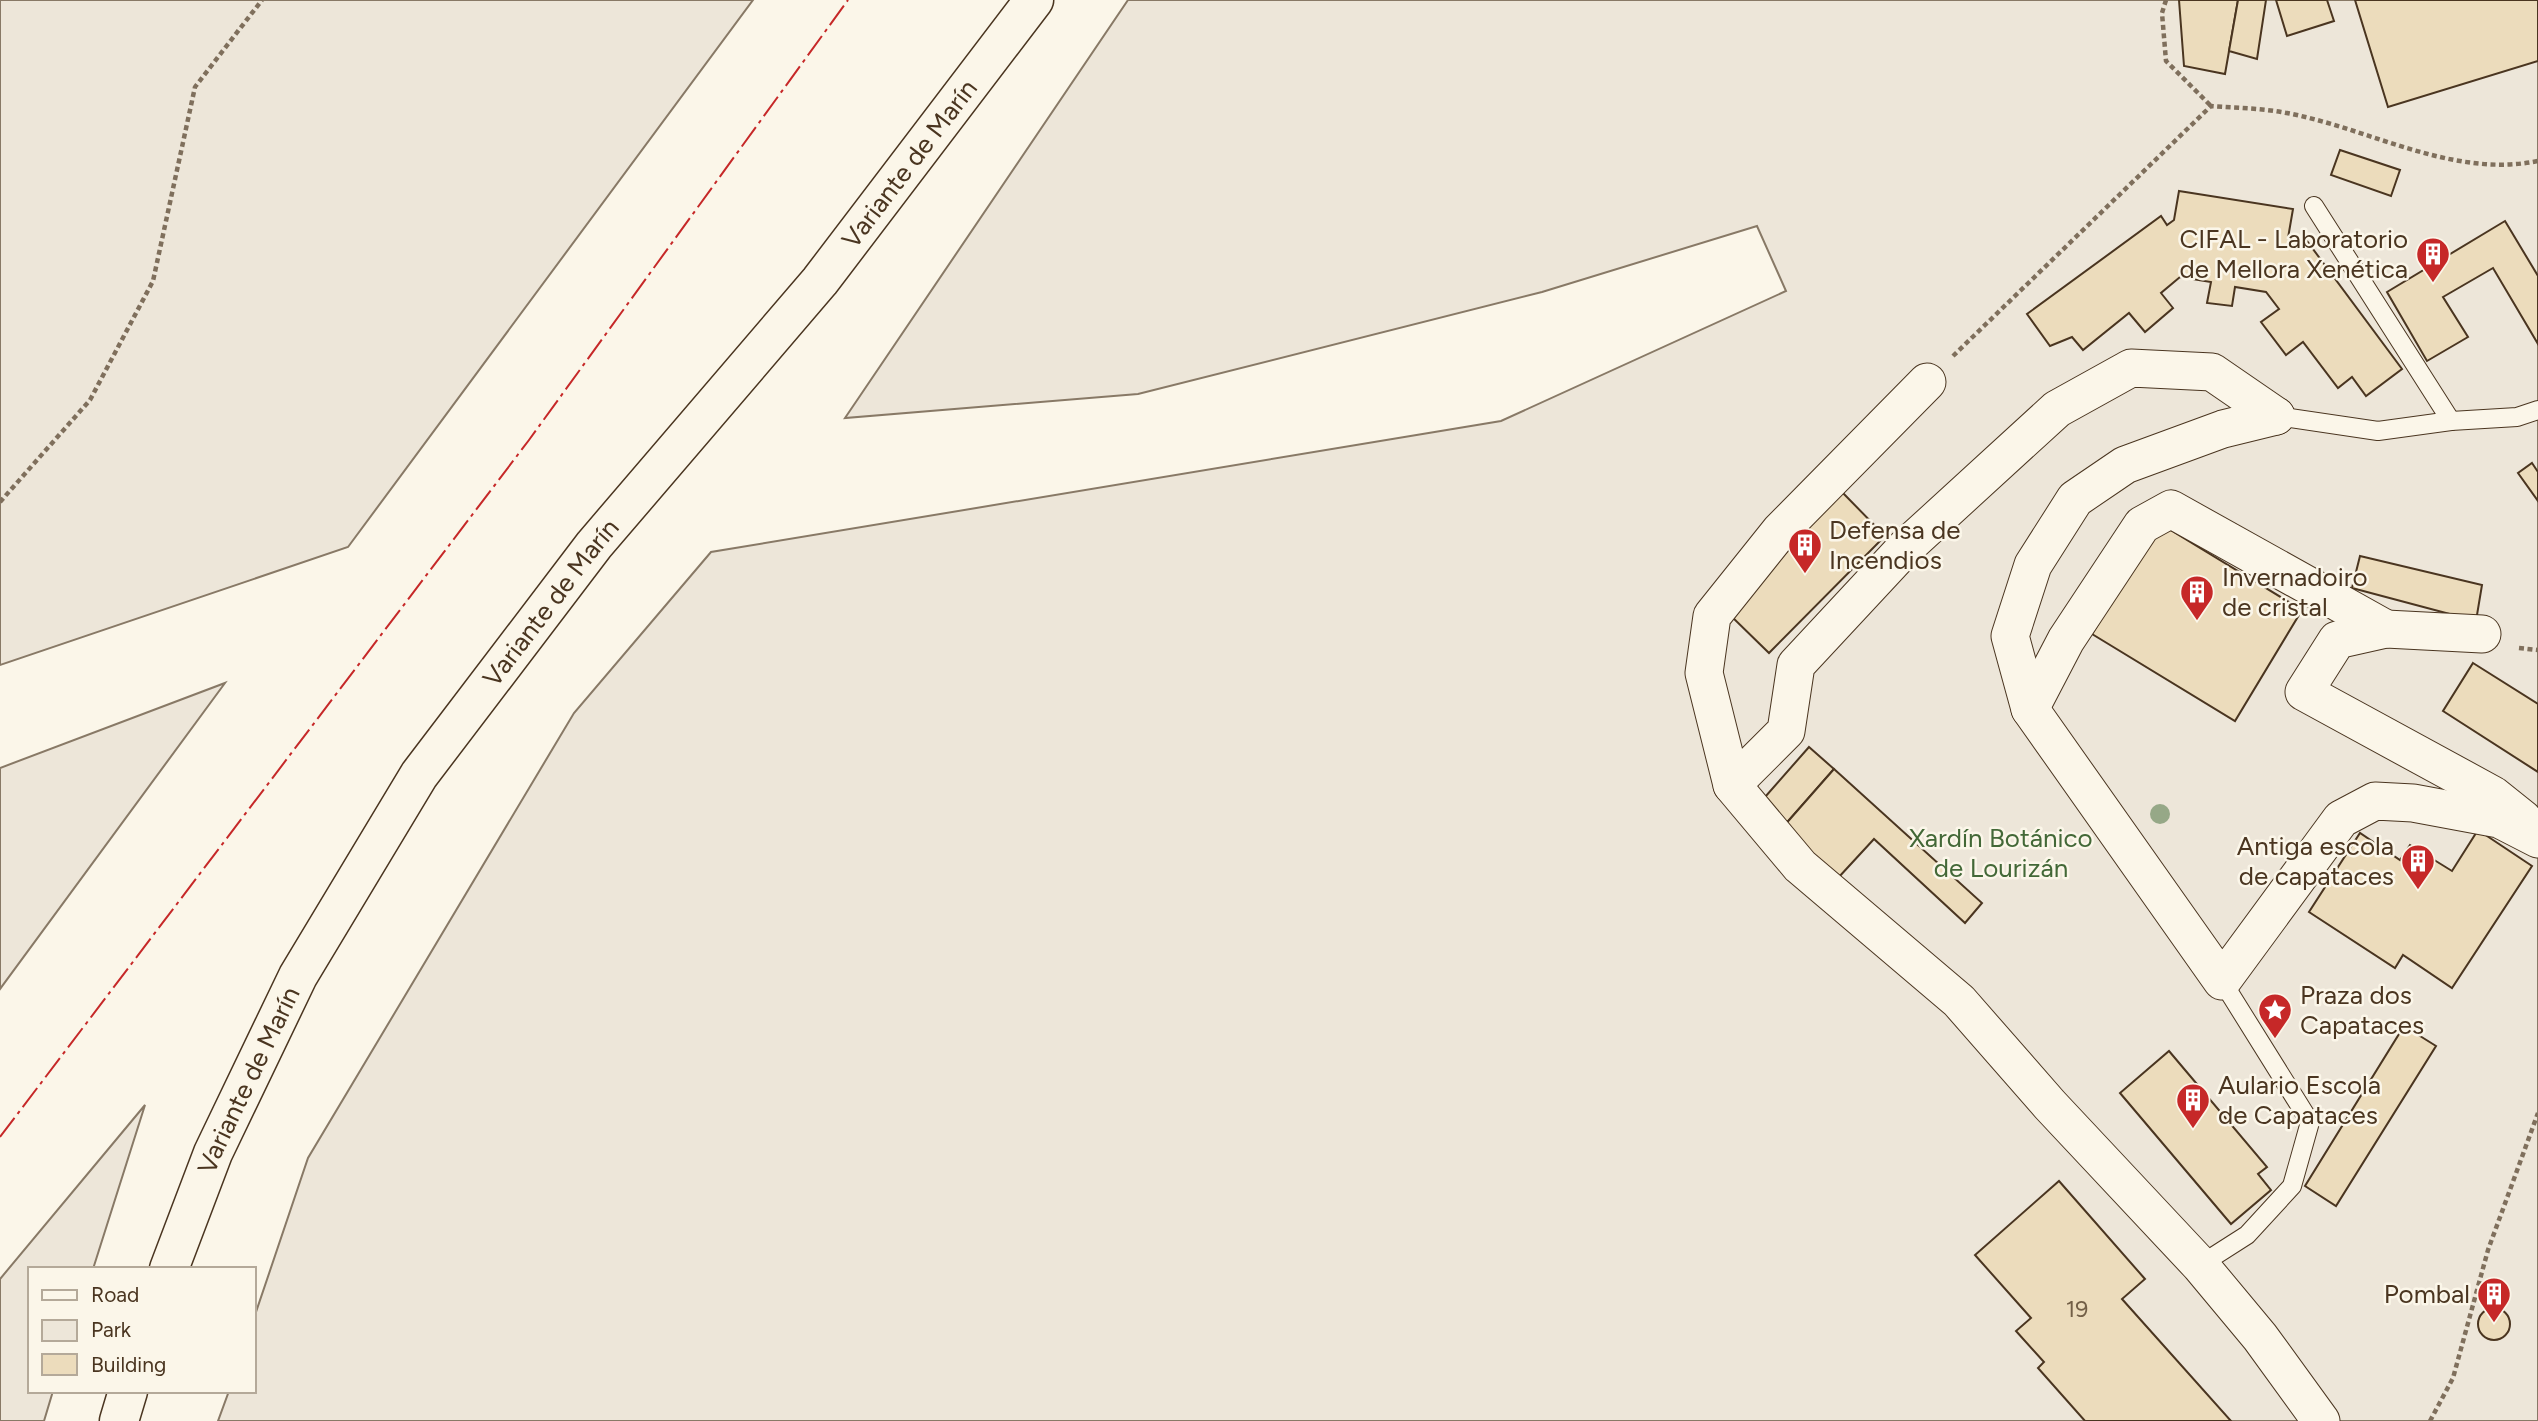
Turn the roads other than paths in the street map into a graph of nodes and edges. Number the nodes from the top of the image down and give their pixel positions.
1 (1034, 0) edge
2 (2314, 206) dead end
3 (1927, 382) road end
4 (2538, 410) edge
5 (2276, 416) junction
6 (2451, 421) junction
7 (2386, 629) junction
8 (2482, 634) dead end
9 (2030, 709) junction
10 (1732, 785) junction
11 (2538, 831) edge
12 (2538, 839) edge
13 (2222, 981) junction
14 (2200, 1265) junction
15 (170, 1267) edge
16 (127, 1393) edge
17 (119, 1421) edge
18 (2321, 1421) edge

1 - 15 highway, Variante de Marín
2 - 6 lane
3 - 10 street
4 - 6 lane
5 - 6 lane
5 - 9 street
5 - 10 street
7 - 8 street
7 - 9 street
7 - 11 street
9 - 13 street
10 - 14 street
12 - 13 street
13 - 14 lane
14 - 18 street
16 - 17 highway

